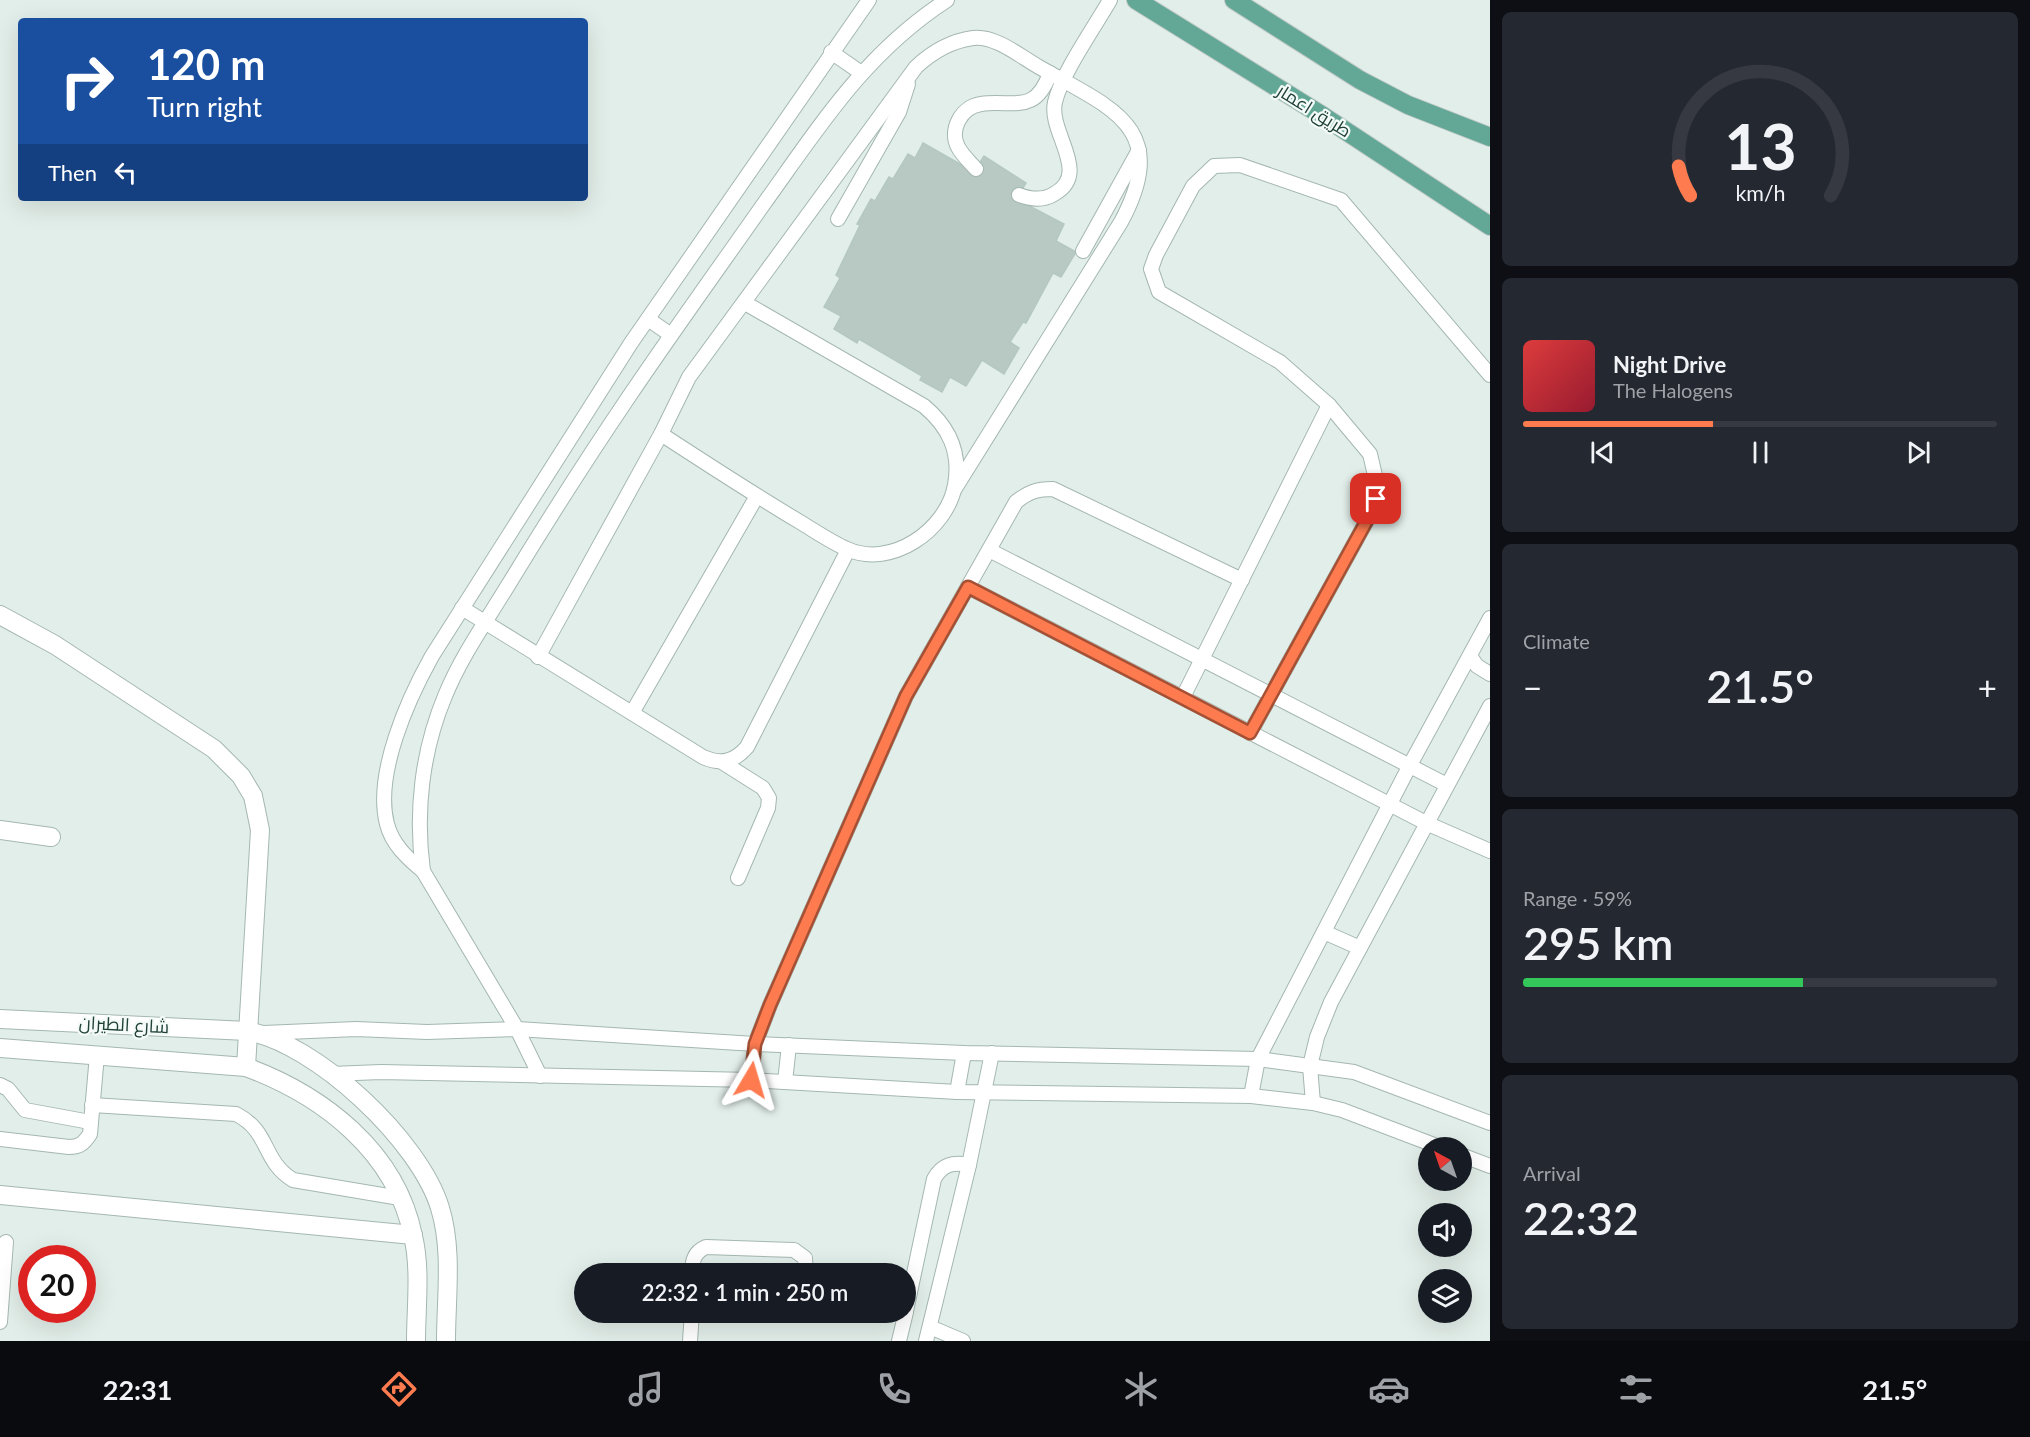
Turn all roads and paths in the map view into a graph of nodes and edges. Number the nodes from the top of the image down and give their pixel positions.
1 (869, 0) edge
2 (947, 0) edge
3 (1110, 0) edge
4 (1136, 0) edge
5 (1234, 0) edge
6 (831, 52) junction
7 (860, 72) junction
8 (1050, 74) junction
9 (909, 76) junction
10 (1064, 81) junction
11 (1490, 137) edge
12 (1139, 150) junction
13 (976, 169) dead end
14 (1018, 195) dead end
15 (838, 219) dead end
16 (1490, 226) edge
17 (1083, 251) dead end
18 (745, 303) junction
19 (648, 319) junction
20 (670, 335) junction
21 (1490, 375) edge
22 (1329, 405) junction
23 (661, 434) junction
24 (954, 490) junction
25 (757, 496) junction
26 (848, 550) junction
27 (989, 550) junction
28 (1242, 580) junction
29 (968, 587) junction
30 (462, 608) junction
31 (0, 615) edge
32 (1489, 621) edge
33 (484, 624) junction
34 (1470, 656) junction
35 (538, 657) junction
36 (1203, 660) junction
37 (1490, 674) edge
38 (1271, 694) junction
39 (1183, 697) junction
40 (1490, 706) edge
41 (632, 713) junction
42 (1250, 733) junction
43 (722, 762) junction
44 (1410, 765) junction
45 (1448, 784) junction
46 (1391, 804) junction
47 (1426, 823) junction
48 (0, 830) edge
49 (51, 837) dead end
50 (1490, 851) edge
51 (423, 871) junction
52 (738, 878) dead end
53 (1324, 932) junction
54 (1360, 948) junction
55 (0, 1019) edge
56 (517, 1029) junction
57 (254, 1032) junction
58 (755, 1044) junction
59 (789, 1045) junction
60 (0, 1048) edge
61 (964, 1053) junction
62 (992, 1053) junction
63 (97, 1055) junction
64 (1258, 1059) junction
65 (1310, 1066) junction
66 (246, 1067) junction
67 (330, 1074) junction
68 (540, 1076) junction
69 (751, 1080) junction
70 (785, 1082) junction
71 (0, 1085) edge
72 (984, 1091) junction
73 (957, 1092) junction
74 (1251, 1096) junction
75 (1313, 1103) junction
76 (92, 1105) junction
77 (90, 1122) junction
78 (1490, 1123) edge
79 (0, 1139) edge
80 (1418, 1139) edge
81 (1472, 1159) edge
82 (969, 1165) junction
83 (1490, 1166) edge
84 (0, 1195) edge
85 (400, 1198) junction
86 (413, 1235) junction
87 (6, 1242) dead end
88 (692, 1263) edge
89 (805, 1263) edge
90 (916, 1263) edge
91 (0, 1322) edge
92 (691, 1323) edge
93 (903, 1323) edge
94 (928, 1334) edge
95 (416, 1341) edge
96 (446, 1341) edge
97 (690, 1341) edge
98 (899, 1341) edge
99 (963, 1341) edge

1 - 6 lane
2 - 7 lane
3 - 10 lane
4 - 16 main road, طريق اعمار
5 - 11 main road
6 - 7 lane
6 - 19 lane
7 - 20 lane
8 - 9 lane
8 - 10 lane
8 - 13 lane
9 - 15 lane
9 - 18 lane
10 - 12 lane
10 - 14 lane
12 - 17 lane
12 - 24 lane
18 - 23 lane
18 - 24 lane
19 - 20 lane
19 - 30 lane
20 - 33 lane
21 - 22 lane
22 - 28 lane
22 - 38 lane
23 - 25 lane
23 - 35 lane
24 - 26 lane
25 - 26 lane
25 - 41 lane
26 - 43 lane
27 - 28 lane
27 - 29 lane
27 - 36 lane
28 - 36 lane
29 - 39 lane
29 - 58 lane
30 - 33 lane
30 - 51 lane
31 - 57 street
32 - 34 lane
33 - 35 lane
33 - 51 lane
34 - 37 lane
34 - 44 lane
35 - 41 lane
36 - 38 lane
36 - 39 lane
38 - 42 lane
38 - 44 lane
39 - 42 lane
40 - 45 lane
41 - 43 lane
42 - 46 lane
43 - 52 lane
44 - 45 lane
44 - 46 lane
45 - 47 lane
46 - 47 lane
46 - 53 lane
47 - 50 lane
47 - 54 lane
48 - 49 street
51 - 56 lane
53 - 54 lane
53 - 64 lane
54 - 65 lane
55 - 57 street, شارع الطيران
56 - 57 lane
56 - 58 lane
56 - 68 lane
57 - 66 street
57 - 67 street
58 - 59 lane
58 - 69 lane
59 - 61 lane
59 - 70 lane
60 - 63 street, شارع الطيران
61 - 62 lane
61 - 73 lane
62 - 64 lane
62 - 72 lane
63 - 66 street, شارع الطيران
63 - 76 lane
64 - 65 lane
64 - 74 lane
65 - 75 lane
65 - 78 lane
66 - 85 street, شارع الطيران
67 - 68 lane
67 - 96 street
68 - 69 lane
69 - 70 lane
70 - 73 lane
71 - 77 lane
72 - 73 lane
72 - 74 lane
72 - 82 lane
74 - 75 lane
75 - 80 lane
76 - 77 lane
76 - 85 lane
77 - 79 lane
81 - 83 lane
82 - 90 lane
82 - 94 lane
84 - 86 street
85 - 86 street, شارع الطيران
86 - 95 street, شارع الطيران
87 - 91 lane
88 - 89 lane
92 - 97 lane
93 - 98 lane
94 - 99 lane

